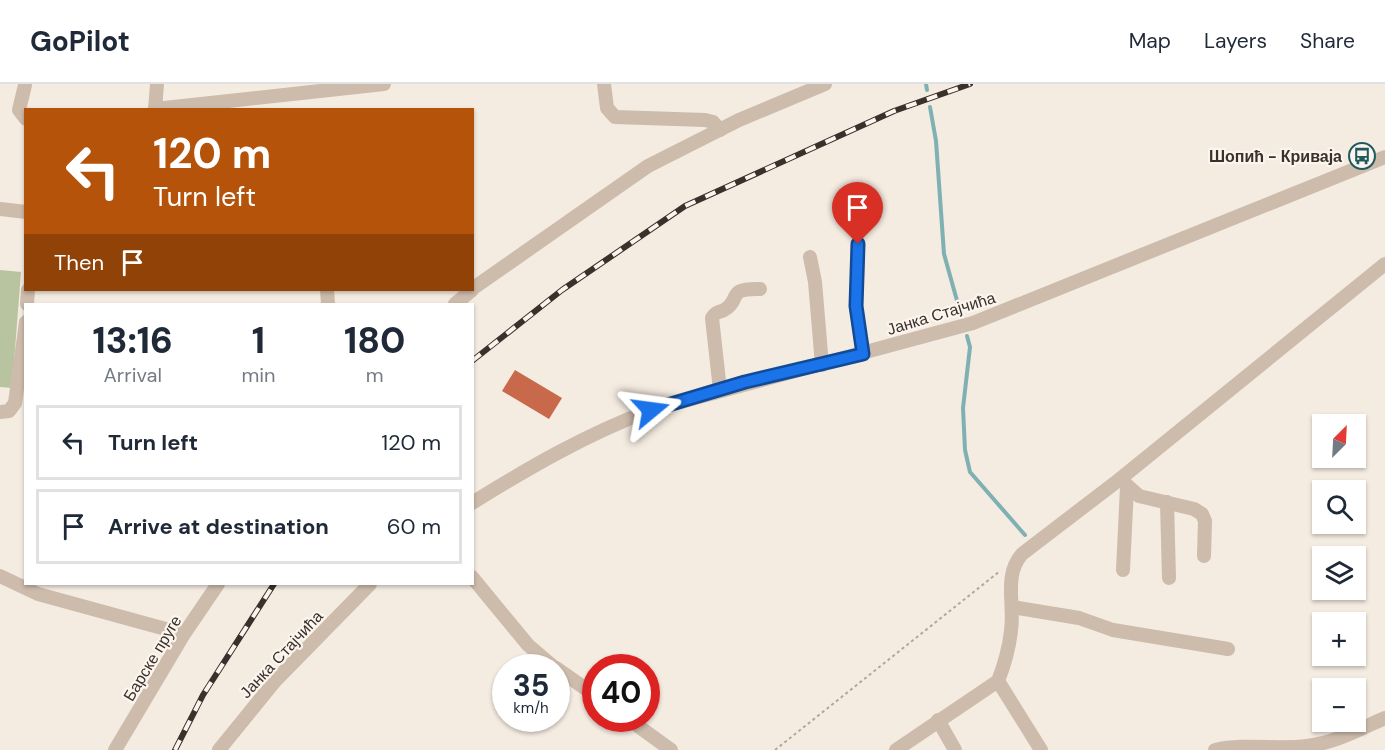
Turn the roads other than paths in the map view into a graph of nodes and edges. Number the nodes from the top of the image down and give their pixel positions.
1 (158, 84) edge
2 (384, 84) edge
3 (604, 84) edge
4 (825, 84) edge
5 (25, 85) edge
6 (155, 108) edge
7 (164, 108) edge
8 (24, 116) edge
9 (720, 130) junction
10 (1385, 158) edge
11 (0, 209) edge
12 (24, 212) edge
13 (858, 244) dead end
14 (810, 257) dead end
15 (1385, 264) edge
16 (474, 288) edge
17 (760, 289) dead end
18 (470, 291) edge
19 (456, 303) edge
20 (24, 337) edge
21 (863, 354) junction
22 (822, 365) junction
23 (720, 390) junction
24 (0, 412) edge
25 (1123, 483) junction
26 (474, 502) edge
27 (1167, 502) junction
28 (1204, 556) dead end
29 (1123, 570) dead end
30 (0, 576) edge
31 (1169, 578) dead end
32 (474, 579) edge
33 (217, 585) edge
34 (369, 585) edge
35 (1012, 607) junction
36 (184, 634) junction
37 (1227, 649) dead end
38 (539, 654) edge
39 (998, 681) junction
40 (1385, 718) edge
41 (938, 720) junction
42 (646, 732) edge
43 (115, 750) edge
44 (219, 750) edge
45 (671, 750) edge
46 (896, 750) edge
47 (955, 750) edge
48 (1041, 750) edge
49 (1215, 750) edge

1 - 6 street
2 - 7 street
3 - 9 street
4 - 9 street
5 - 8 street
9 - 16 street
10 - 21 street, Јанка Стајчића
11 - 12 street
13 - 21 street
14 - 22 street
15 - 25 street
17 - 23 street
18 - 19 street
20 - 24 street
21 - 22 street, Јанка Стајчића
22 - 23 street, Јанка Стајчића
23 - 26 street, Јанка Стајчића
25 - 27 street
25 - 29 street
25 - 35 street
27 - 28 street
27 - 31 street
30 - 36 street
32 - 38 street
33 - 36 street, Барске пруге
34 - 44 street, Јанка Стајчића
35 - 37 street
35 - 39 street
36 - 43 street, Барске пруге
39 - 41 street
39 - 48 street
40 - 49 street
41 - 46 street
41 - 47 street
42 - 45 street

